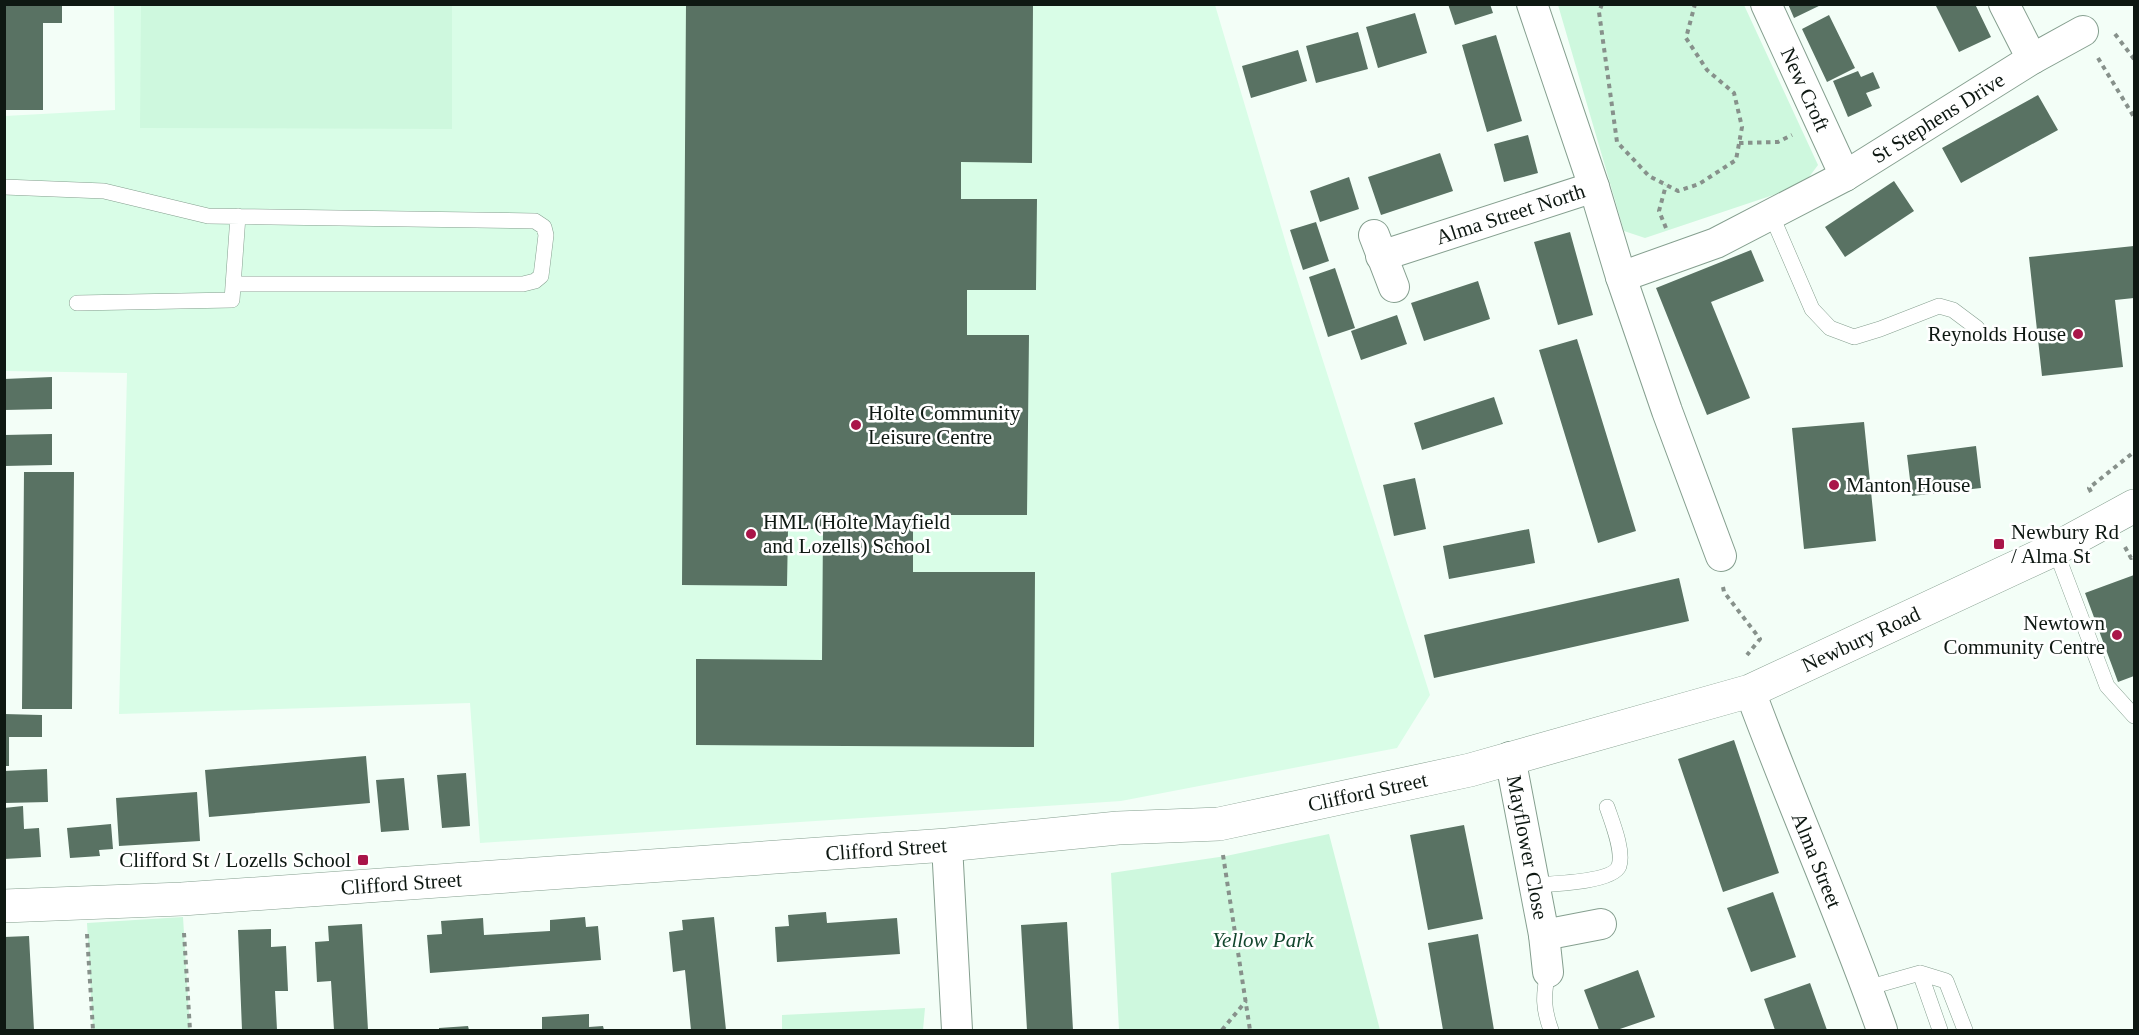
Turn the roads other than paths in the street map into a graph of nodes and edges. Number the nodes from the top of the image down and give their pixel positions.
1 (1532, 4) edge
2 (1766, 4) edge
3 (2004, 4) edge
4 (2082, 32) road end
5 (2032, 59) junction
6 (1845, 176) junction
7 (1594, 187) junction
8 (4, 188) edge
9 (1771, 214) junction
10 (238, 216) junction
11 (1621, 277) junction
12 (233, 284) junction
13 (1394, 287) dead end
14 (77, 303) dead end
15 (1977, 327) dead end
16 (2134, 506) edge
17 (2055, 549) junction
18 (1721, 556) dead end
19 (1750, 691) junction
20 (2134, 716) edge
21 (1510, 758) junction
22 (1607, 807) dead end
23 (947, 845) junction
24 (1534, 885) junction
25 (4, 906) edge
26 (1601, 924) dead end
27 (1544, 935) junction
28 (1548, 972) joint
29 (1920, 973) junction
30 (1867, 988) junction
31 (957, 1030) edge
32 (1551, 1030) edge
33 (1882, 1030) edge
34 (1940, 1030) edge
35 (1965, 1030) edge

1 - 7 street, Alma Street North
2 - 6 street, New Croft
3 - 5 street
4 - 5 street, St Stephens Drive
5 - 6 street, St Stephens Drive
6 - 9 street, St Stephens Drive
7 - 11 street
7 - 13 street, Alma Street North
8 - 10 lane
9 - 11 street, St Stephens Drive
9 - 15 lane
10 - 12 lane
10 - 12 lane
11 - 18 street
12 - 14 lane
16 - 17 main road, Newbury Road
17 - 19 main road, Newbury Road
17 - 20 lane
19 - 21 main road, Clifford Street
19 - 30 street, Alma Street
21 - 23 main road, Clifford Street
21 - 24 street, Mayflower Close
22 - 24 lane
23 - 25 main road, Clifford Street
23 - 31 street
24 - 27 street, Mayflower Close
26 - 27 street, Mayflower Close
27 - 28 street, Mayflower Close
28 - 32 lane
29 - 30 lane
29 - 34 lane
29 - 35 lane
30 - 33 street, Alma Street

